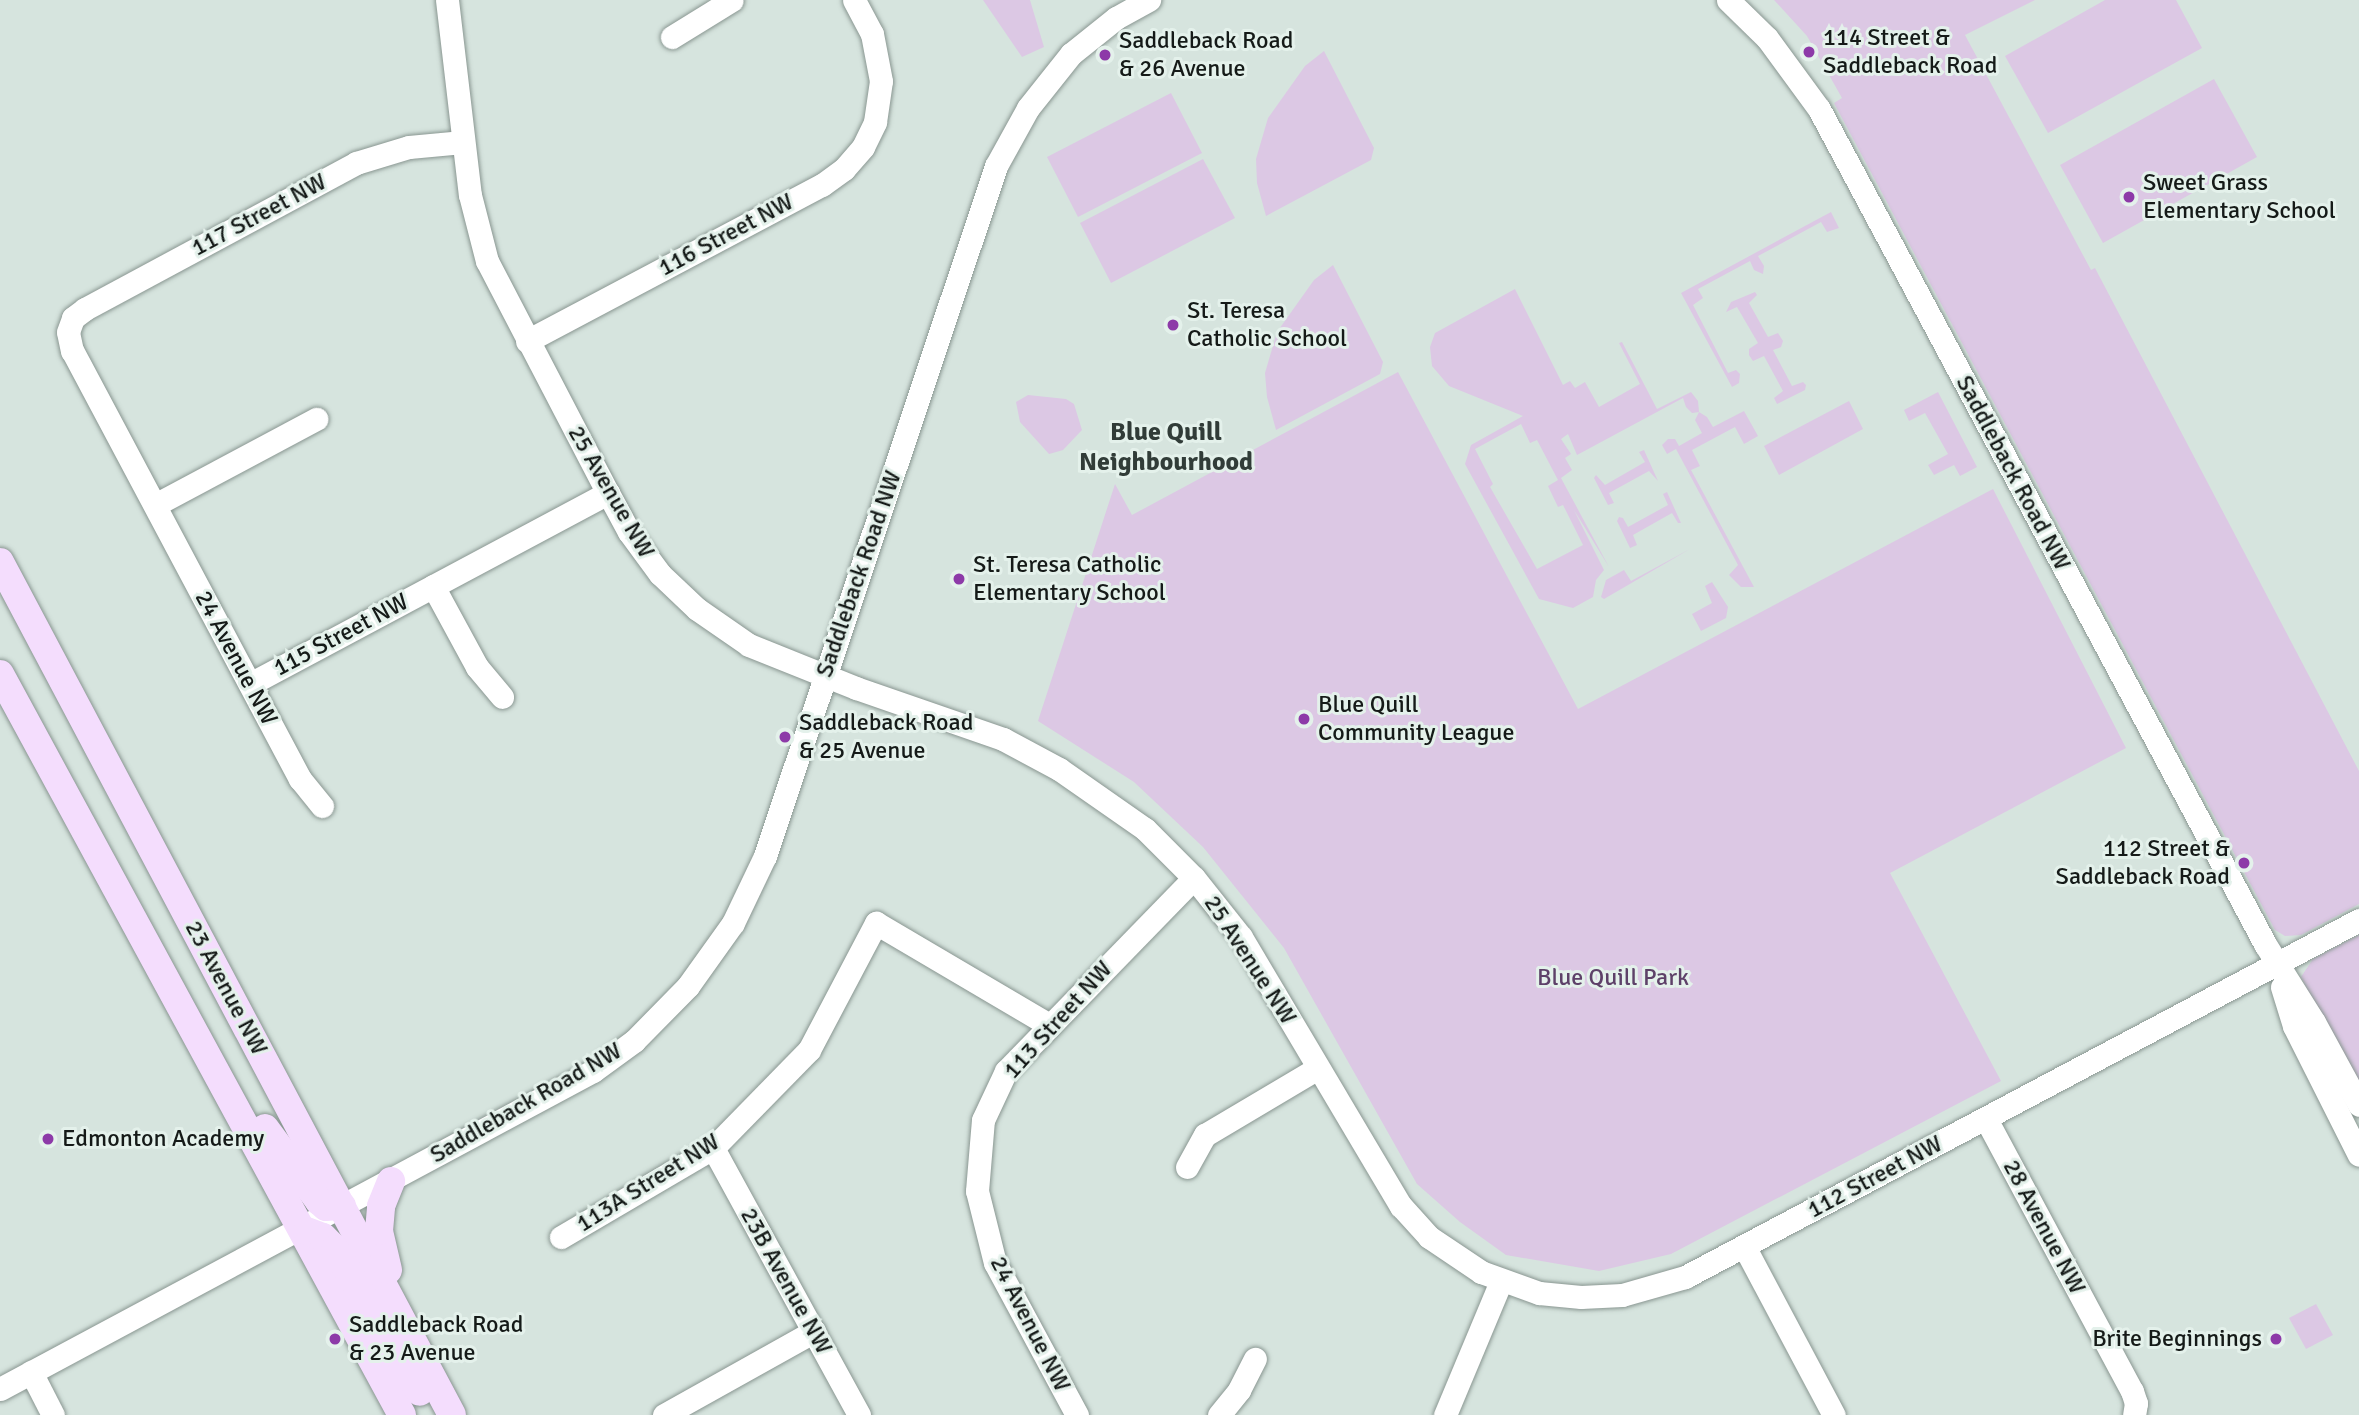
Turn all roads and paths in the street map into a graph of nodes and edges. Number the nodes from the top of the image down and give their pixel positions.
1 (447, 0) edge
2 (732, 0) edge
3 (854, 0) edge
4 (1149, 0) edge
5 (1728, 0) edge
6 (672, 37) dead end
7 (463, 142) junction
8 (70, 324) joint
9 (527, 341) junction
10 (316, 419) dead end
11 (608, 493) junction
12 (155, 505) junction
13 (0, 562) edge
14 (433, 586) junction
15 (0, 674) edge
16 (825, 676) junction
17 (250, 684) junction
18 (502, 696) dead end
19 (322, 806) dead end
20 (1194, 878) junction
21 (2359, 920) edge
22 (147, 949) junction
23 (2276, 964) junction
24 (1049, 1024) junction
25 (1318, 1069) junction
26 (2359, 1105) edge
27 (1986, 1119) junction
28 (713, 1147) junction
29 (2359, 1155) edge
30 (1187, 1167) dead end
31 (391, 1181) junction
32 (977, 1191) joint
33 (342, 1206) junction
34 (302, 1228) junction
35 (561, 1237) dead end
36 (1744, 1246) junction
37 (1501, 1281) junction
38 (401, 1317) junction
39 (814, 1331) junction
40 (1255, 1359) dead end
41 (31, 1372) junction
42 (0, 1388) edge
43 (2135, 1414) edge
44 (53, 1415) edge
45 (402, 1415) edge
46 (435, 1415) edge
47 (452, 1415) edge
48 (664, 1415) edge
49 (859, 1415) edge
50 (1077, 1415) edge
51 (1219, 1415) edge
52 (1445, 1415) edge
53 (1834, 1415) edge

1 - 7 street, 25 Avenue NW
2 - 6 street
3 - 9 street, 116 Street NW
4 - 16 street, Saddleback Road NW
5 - 23 street, Saddleback Road NW
7 - 8 street, 117 Street NW
7 - 9 street, 25 Avenue NW
8 - 12 street, 24 Avenue NW
9 - 11 street, 25 Avenue NW
10 - 12 street
11 - 14 street, 115 Street NW
11 - 16 street, 25 Avenue NW
12 - 17 street, 24 Avenue NW
13 - 33 main road, 23 Avenue NW
14 - 17 street, 115 Street NW
14 - 18 street, 115 Street NW
15 - 22 main road, 23 Avenue NW
16 - 20 street, 25 Avenue NW
16 - 31 street, Saddleback Road NW
17 - 19 street, 24 Avenue NW
20 - 24 street, 113 Street NW
20 - 25 street, 25 Avenue NW
21 - 23 street, 112 Street NW
22 - 33 main road
22 - 34 main road, 23 Avenue NW
23 - 26 street, Saddleback Road NW
23 - 27 street, 112 Street NW
23 - 29 street, Saddleback Road NW
24 - 28 street, 113A Street NW
24 - 32 street, 113 Street NW
25 - 30 street
25 - 37 street, 25 Avenue NW
27 - 36 street, 112 Street NW
27 - 43 street, 28 Avenue NW
28 - 35 street, 113A Street NW
28 - 39 street, 23B Avenue NW
31 - 33 street, Saddleback Road NW
31 - 38 main road
32 - 50 street, 24 Avenue NW
33 - 34 street, Saddleback Road NW
33 - 38 main road, 23 Avenue NW
34 - 41 street, Saddleback Road NW
34 - 45 main road, 23 Avenue NW
34 - 46 main road
36 - 37 street, 112 Street NW
36 - 53 street
37 - 52 street
38 - 47 main road, 23 Avenue NW
39 - 48 street
39 - 49 street, 23B Avenue NW
40 - 51 street
41 - 42 street, Saddleback Road NW
41 - 44 street

